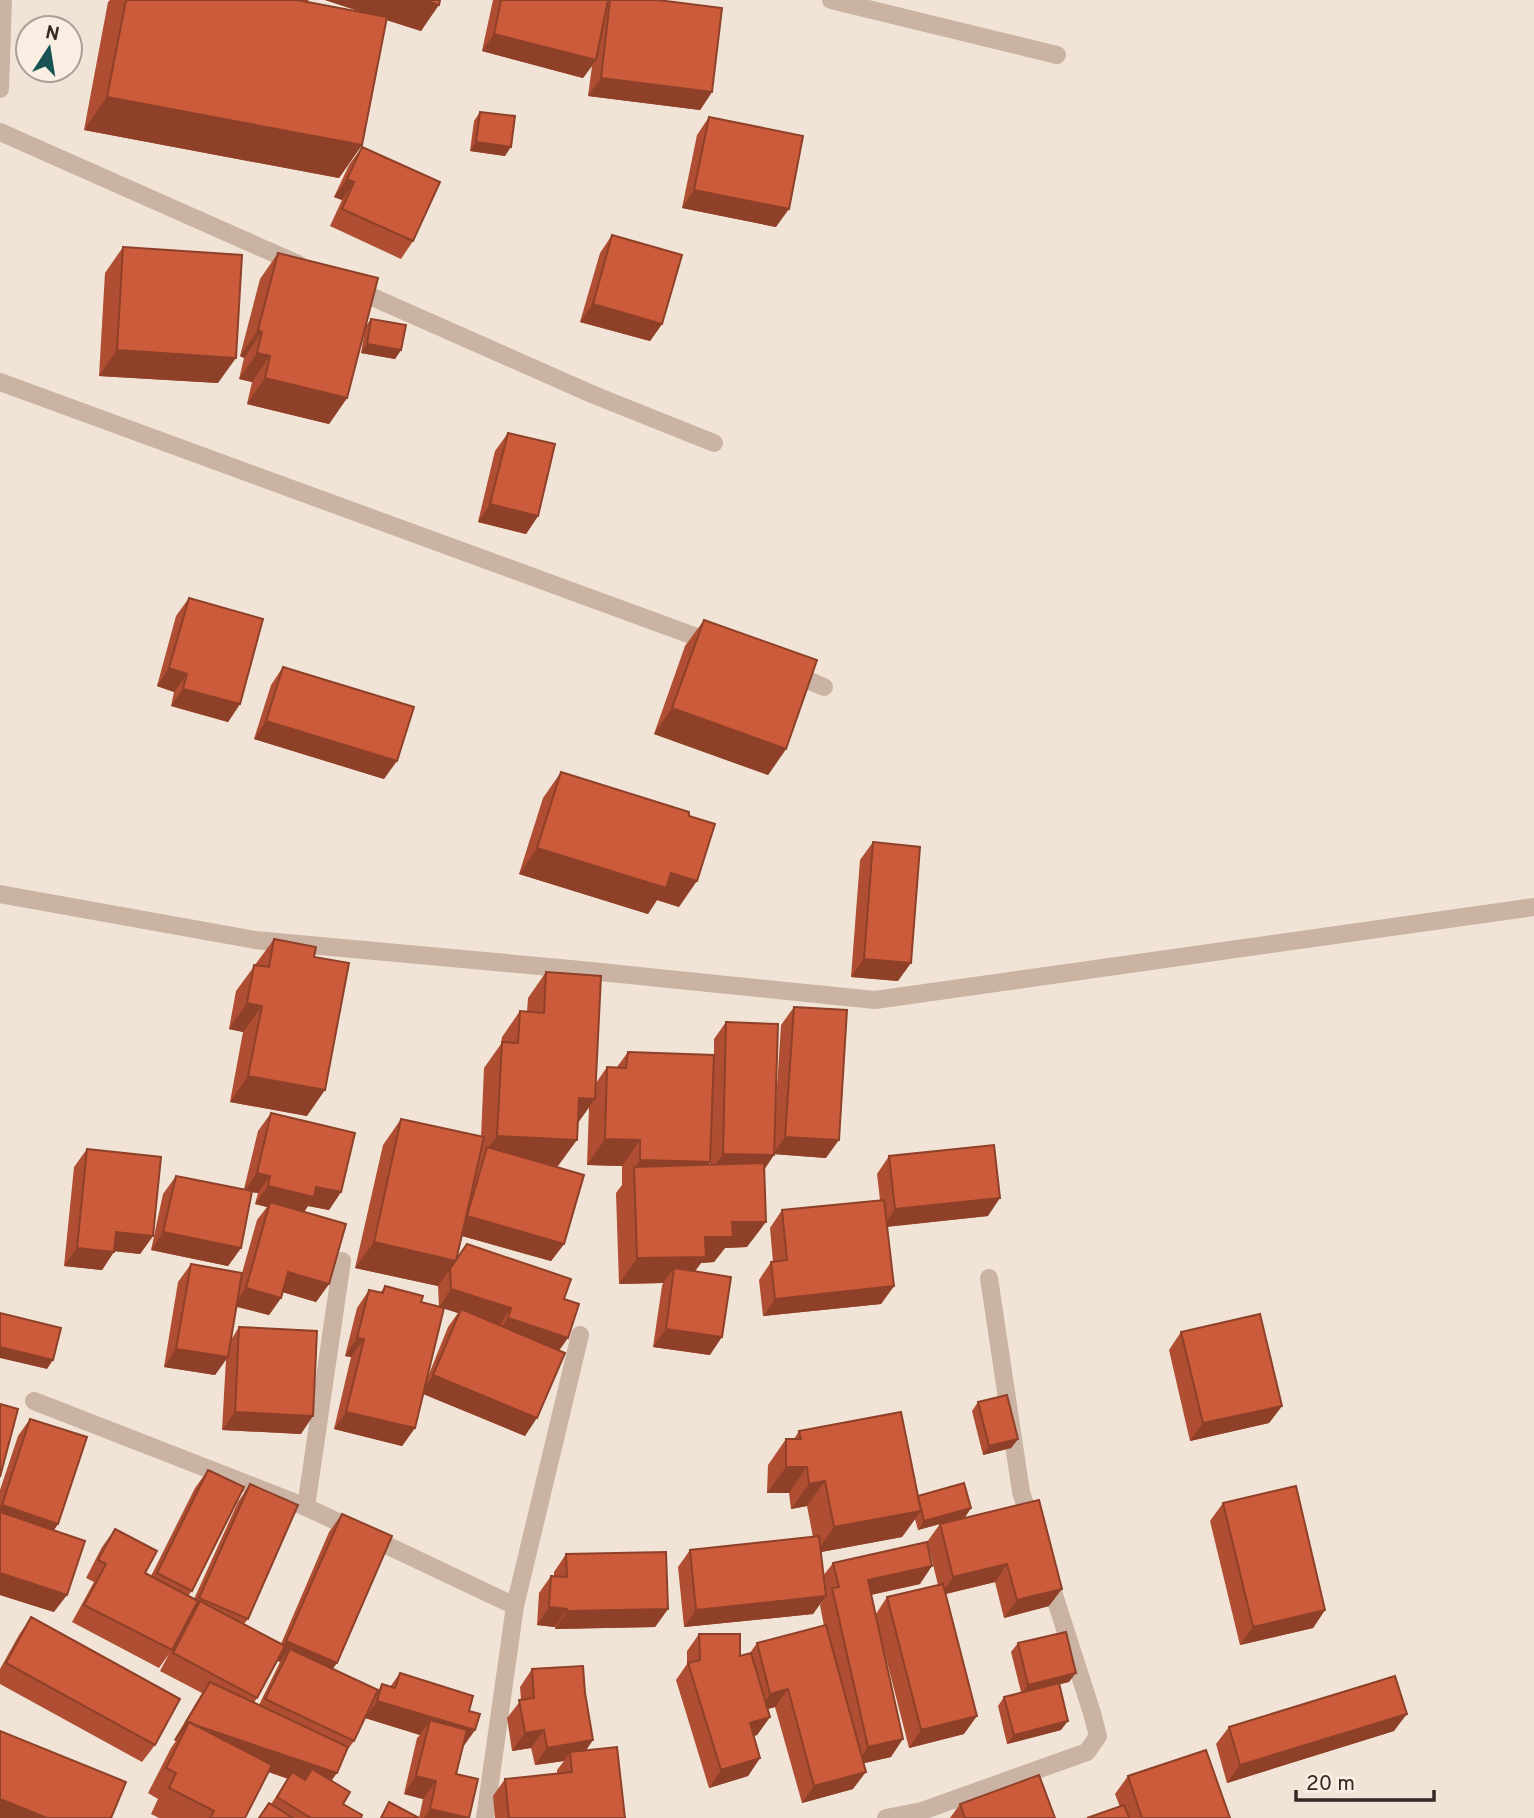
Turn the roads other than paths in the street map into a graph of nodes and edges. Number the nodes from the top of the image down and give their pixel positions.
1 (3, 0) edge
2 (831, 0) edge
3 (1057, 55) dead end
4 (0, 89) edge
5 (0, 132) edge
6 (316, 272) edge
7 (341, 284) edge
8 (0, 382) edge
9 (714, 443) dead end
10 (724, 648) edge
11 (774, 667) edge
12 (824, 687) dead end
13 (0, 894) edge
14 (1534, 907) edge
15 (342, 1261) edge
16 (989, 1278) dead end
17 (580, 1335) dead end
18 (34, 1401) dead end
19 (306, 1507) junction
20 (515, 1606) junction
21 (923, 1814) edge
22 (485, 1818) edge
23 (886, 1818) edge

1 - 4 street
2 - 3 street
5 - 6 street
7 - 9 street
8 - 10 street
11 - 12 street
13 - 14 street
15 - 19 street
16 - 21 street
17 - 20 street
18 - 19 street
19 - 20 street
20 - 22 street
21 - 23 street

